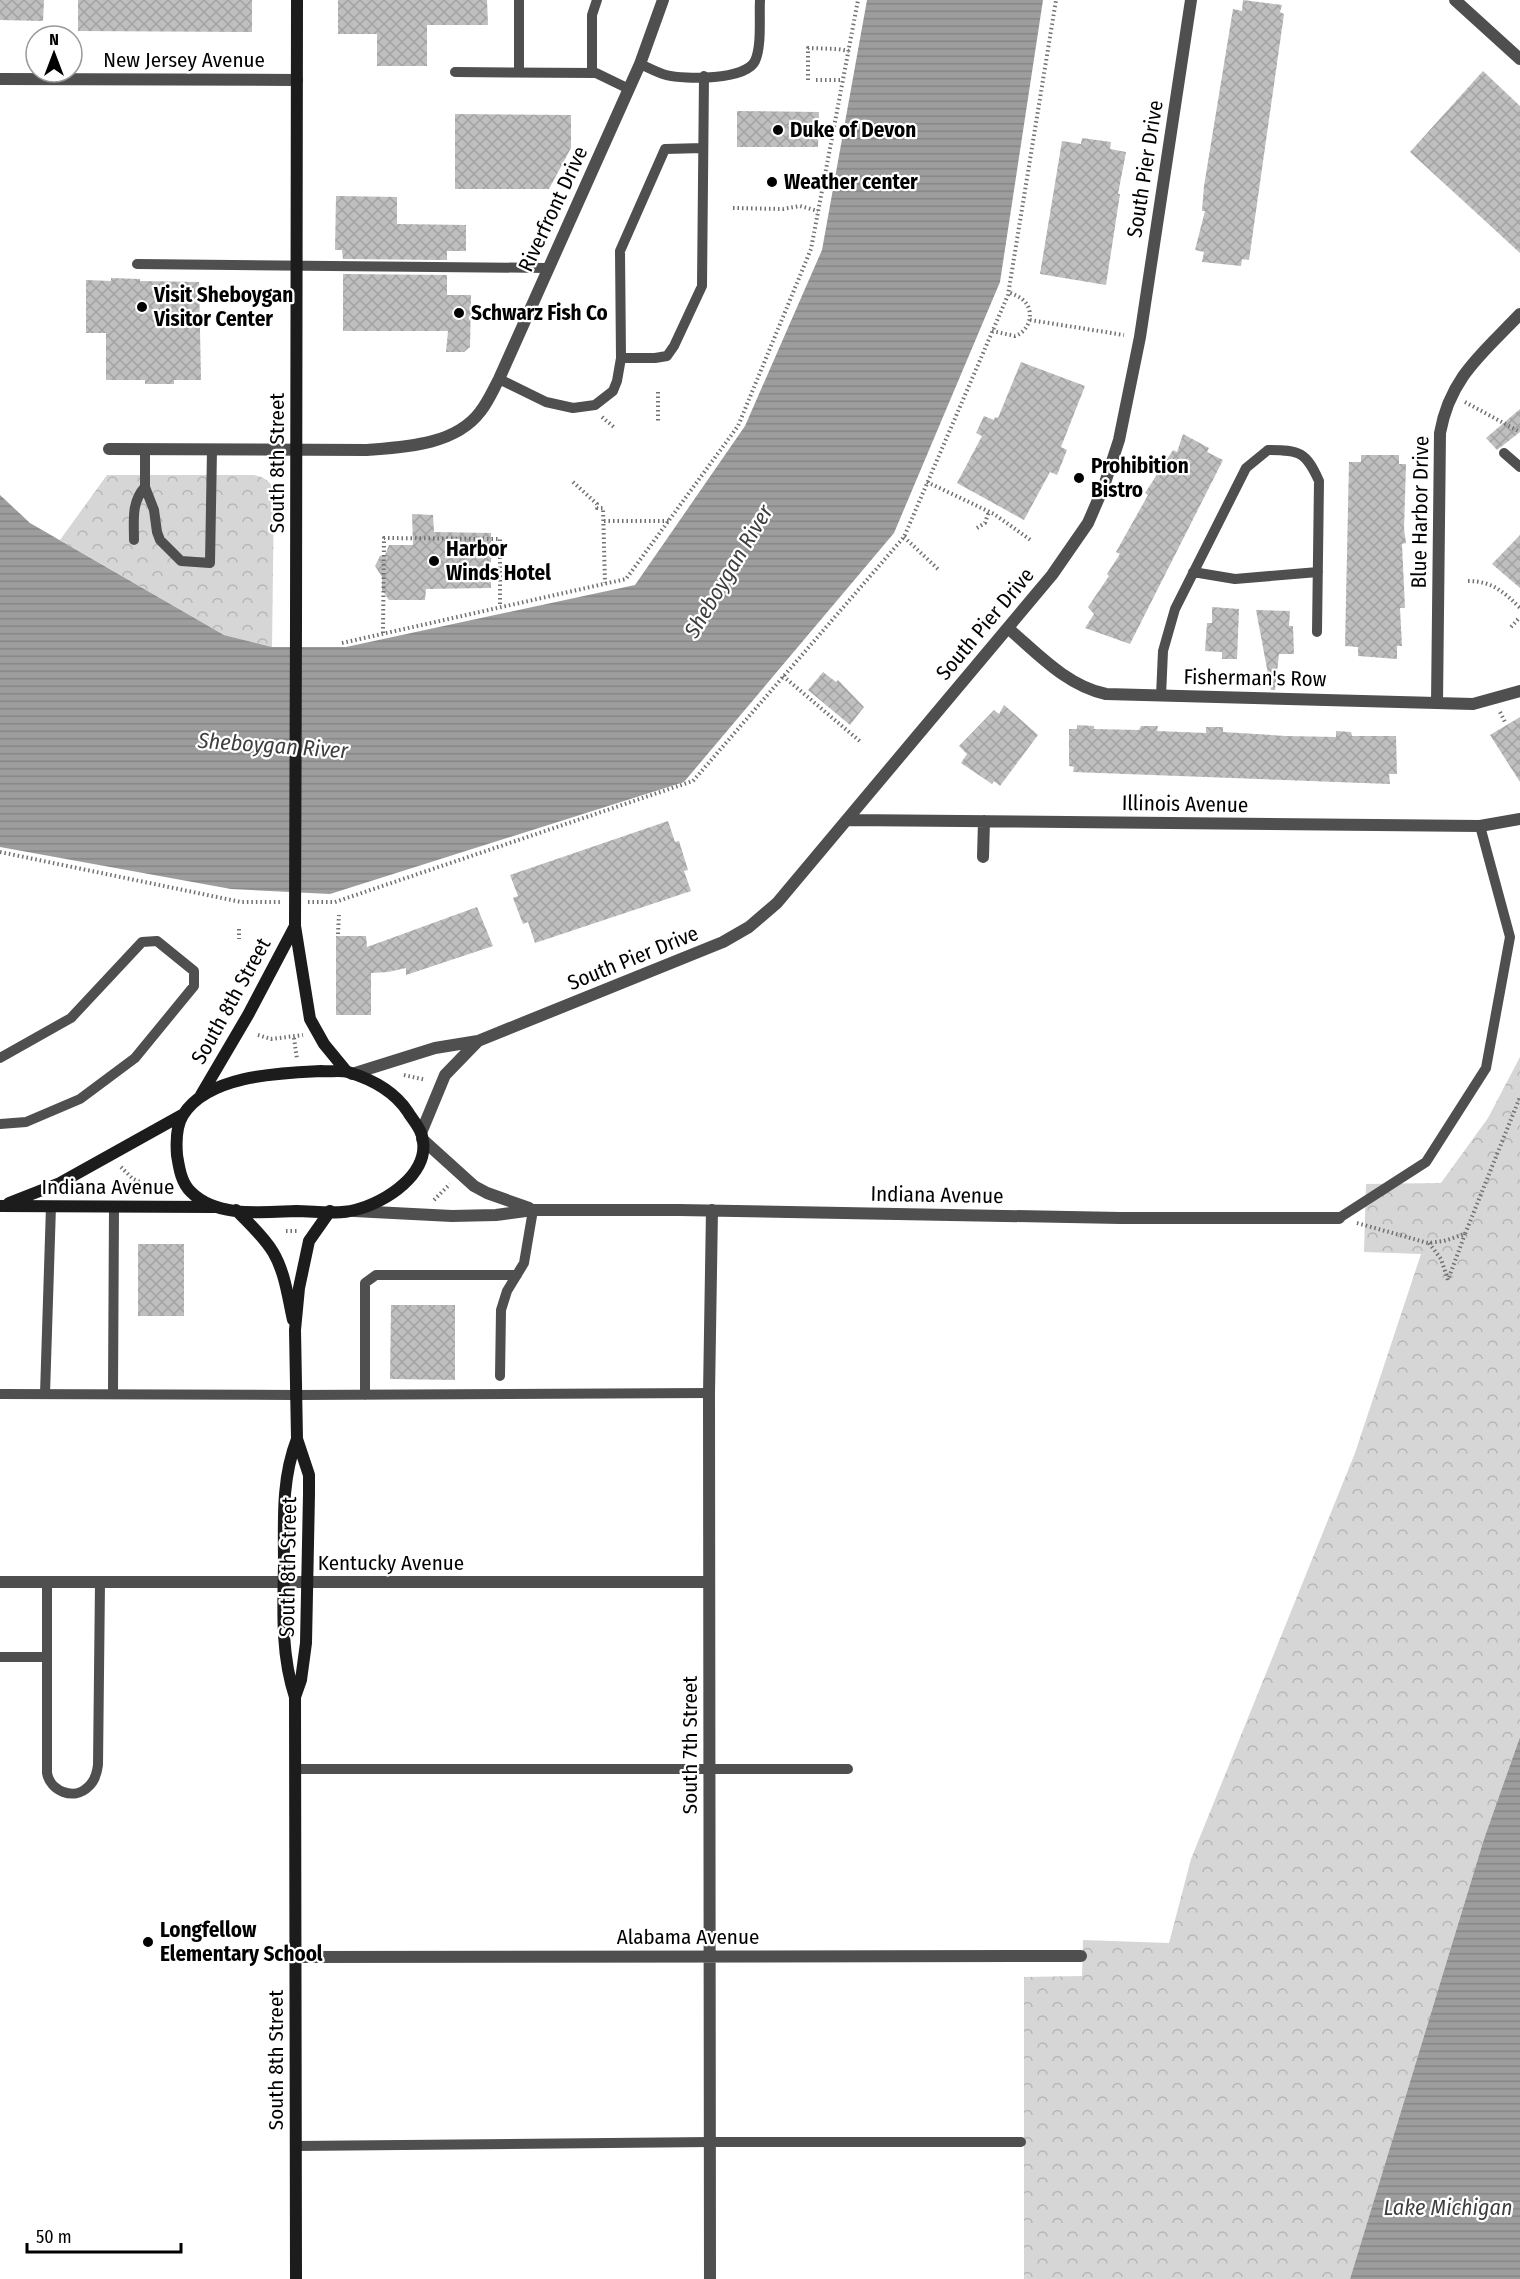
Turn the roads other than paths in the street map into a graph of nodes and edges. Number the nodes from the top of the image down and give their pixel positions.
1 (297, 0) edge
2 (519, 0) edge
3 (597, 0) edge
4 (663, 0) edge
5 (760, 0) edge
6 (1191, 0) edge
7 (1455, 0) edge
8 (1520, 59) edge
9 (640, 64) junction
10 (455, 72) dead end
11 (519, 72) junction
12 (592, 72) junction
13 (704, 76) junction
14 (0, 79) edge
15 (297, 80) junction
16 (629, 89) junction
17 (703, 148) junction
18 (137, 264) dead end
19 (295, 266) junction
20 (547, 267) junction
21 (1520, 314) edge
22 (621, 358) junction
23 (499, 379) junction
24 (109, 449) dead end
25 (145, 450) junction
26 (212, 450) junction
27 (296, 451) junction
28 (1504, 453) dead end
29 (1520, 467) edge
30 (145, 487) junction
31 (134, 540) dead end
32 (1193, 572) junction
33 (1318, 572) junction
34 (1008, 629) junction
35 (1317, 632) dead end
36 (1520, 691) edge
37 (1161, 696) junction
38 (1437, 703) junction
39 (1520, 819) edge
40 (848, 820) junction
41 (984, 821) junction
42 (1480, 826) junction
43 (983, 857) dead end
44 (295, 926) junction
45 (478, 1041) junction
46 (0, 1058) edge
47 (349, 1073) junction
48 (201, 1095) junction
49 (182, 1115) junction
50 (0, 1124) edge
51 (422, 1136) junction
52 (1, 1206) edge
53 (51, 1206) junction
54 (114, 1207) junction
55 (214, 1207) junction
56 (236, 1210) junction
57 (533, 1210) junction
58 (711, 1210) junction
59 (330, 1211) junction
60 (353, 1211) junction
61 (1339, 1218) joint
62 (518, 1275) junction
63 (295, 1330) junction
64 (500, 1376) dead end
65 (709, 1393) junction
66 (0, 1394) edge
67 (45, 1394) junction
68 (113, 1394) junction
69 (296, 1395) junction
70 (365, 1395) junction
71 (297, 1439) junction
72 (0, 1582) edge
73 (47, 1582) junction
74 (100, 1582) junction
75 (308, 1582) junction
76 (709, 1582) junction
77 (284, 1583) junction
78 (0, 1657) edge
79 (47, 1657) junction
80 (295, 1697) junction
81 (295, 1769) junction
82 (709, 1769) junction
83 (848, 1769) dead end
84 (1081, 1956) dead end
85 (295, 1957) junction
86 (710, 1957) junction
87 (710, 2142) junction
88 (1021, 2142) dead end
89 (295, 2146) junction
90 (296, 2279) edge
91 (710, 2279) edge

1 - 15 main road, South 8th Street
2 - 11 lane
3 - 12 lane
4 - 9 street, Riverfront Drive
5 - 13 lane
6 - 34 street, South Pier Drive
7 - 8 street
9 - 13 lane
9 - 16 street, Riverfront Drive
10 - 11 lane
11 - 12 lane
12 - 16 lane
13 - 17 lane
14 - 15 street, New Jersey Avenue
15 - 19 main road, South 8th Street
16 - 20 street, Riverfront Drive
17 - 22 lane
17 - 22 lane
18 - 19 lane
19 - 20 lane
19 - 27 main road, South 8th Street
20 - 23 street, Riverfront Drive
21 - 38 street, Blue Harbor Drive
22 - 23 lane
23 - 27 street, Riverfront Drive
24 - 25 street, Riverfront Drive
25 - 26 street, Riverfront Drive
25 - 30 lane
26 - 27 street, Riverfront Drive
26 - 30 lane
27 - 44 main road, South 8th Street, bridge
28 - 29 lane
30 - 31 lane
32 - 33 lane
32 - 33 lane
32 - 37 lane
33 - 35 lane
34 - 37 street, Fisherman's Row
34 - 40 street, South Pier Drive
36 - 38 street, Fisherman's Row
37 - 38 street, Fisherman's Row
39 - 42 street, Illinois Avenue
40 - 41 street, Illinois Avenue
40 - 45 street, South Pier Drive
41 - 42 street, Illinois Avenue
41 - 43 street
42 - 61 lane
44 - 47 main road, South 8th Street
44 - 48 main road, South 8th Street
45 - 47 street, South Pier Drive
45 - 51 street, South Pier Drive
46 - 50 lane
47 - 48 main road
47 - 51 main road
48 - 49 main road
49 - 52 main road, Indiana Avenue
49 - 55 main road
51 - 57 street, Indiana Avenue
51 - 60 main road
52 - 53 main road, Indiana Avenue
53 - 54 main road, Indiana Avenue
53 - 67 lane
54 - 55 main road, Indiana Avenue
54 - 68 lane
55 - 56 main road
56 - 59 main road
56 - 63 main road, South 8th Street
57 - 58 street, Indiana Avenue
57 - 60 street, Indiana Avenue
57 - 62 lane
58 - 61 street, Indiana Avenue
58 - 65 street, South 7th Street
59 - 60 main road
59 - 63 main road, South 8th Street
62 - 64 lane
62 - 70 lane
63 - 69 main road, South 8th Street
65 - 70 lane
65 - 76 street, South 7th Street
66 - 67 lane
67 - 68 lane
68 - 69 lane
69 - 70 lane
69 - 71 main road, South 8th Street
71 - 75 main road, South 8th Street
71 - 77 main road, South 8th Street
72 - 73 street, Kentucky Avenue
73 - 74 street, Kentucky Avenue
73 - 79 lane
74 - 77 street, Kentucky Avenue
74 - 79 lane
75 - 76 street, Kentucky Avenue
75 - 77 street, Kentucky Avenue
75 - 80 main road, South 8th Street
76 - 82 street, South 7th Street
77 - 80 main road, South 8th Street
78 - 79 lane
80 - 81 main road, South 8th Street
81 - 82 lane
81 - 85 main road, South 8th Street
82 - 83 lane
82 - 86 street, South 7th Street
84 - 86 street, Alabama Avenue
85 - 86 street, Alabama Avenue
85 - 89 main road, South 8th Street
86 - 87 street, South 7th Street
87 - 88 lane
87 - 89 lane
87 - 91 street, South 7th Street
89 - 90 main road, South 8th Street

